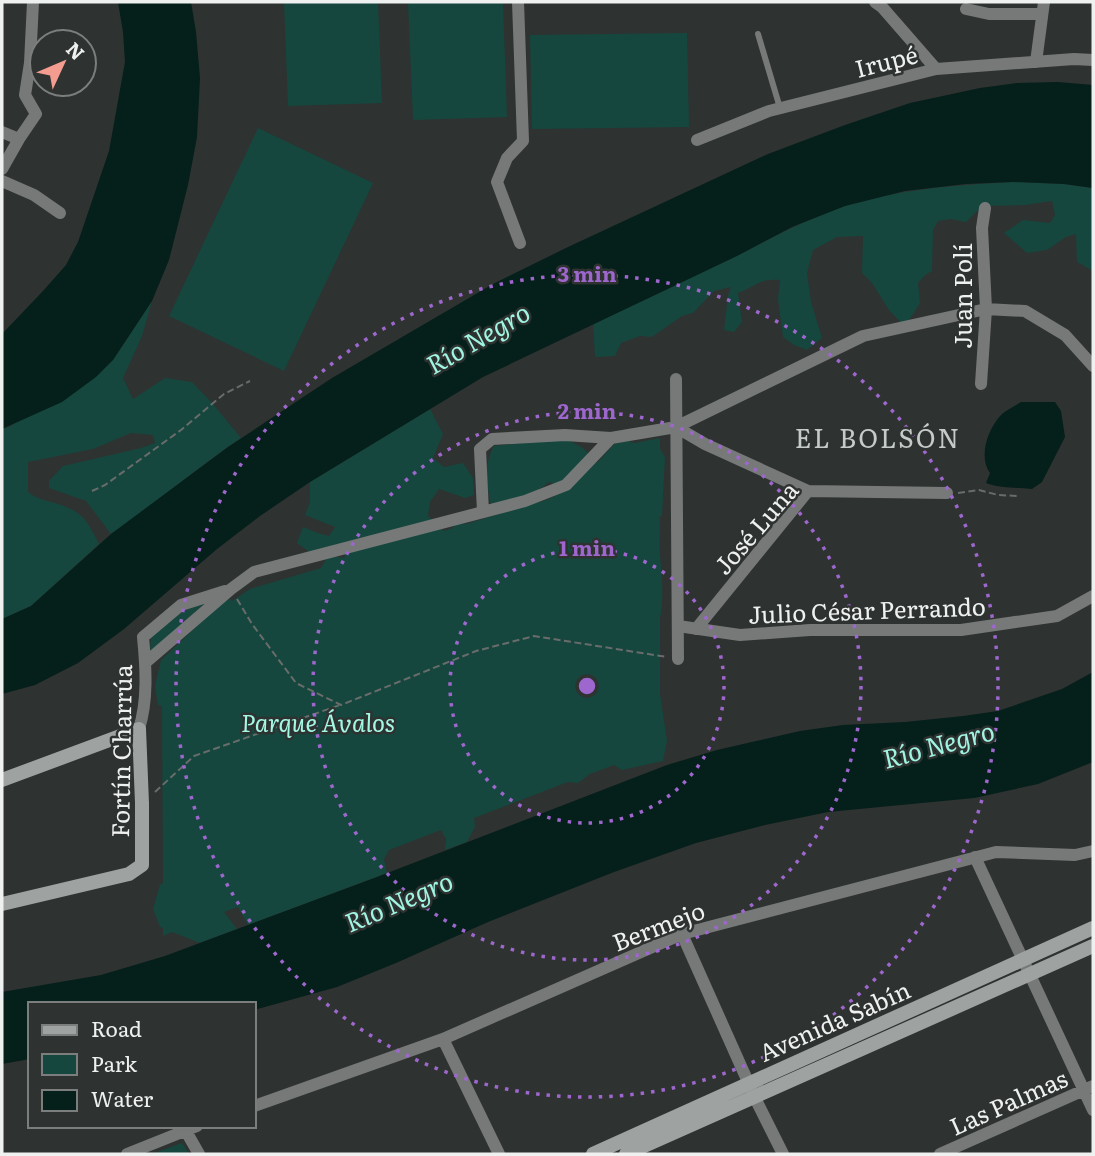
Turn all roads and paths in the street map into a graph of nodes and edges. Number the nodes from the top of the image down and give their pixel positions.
1 (33, 2) edge
2 (518, 2) edge
3 (881, 3) edge
4 (1043, 8) edge
5 (966, 9) dead end
6 (758, 34) dead end
7 (1093, 60) edge
8 (1036, 62) junction
9 (936, 69) junction
10 (780, 108) junction
11 (2, 132) edge
12 (19, 139) junction
13 (697, 140) dead end
14 (2, 169) edge
15 (2, 181) edge
16 (985, 208) dead end
17 (60, 213) dead end
18 (520, 243) dead end
19 (986, 309) junction
20 (1093, 366) edge
21 (676, 379) dead end
22 (250, 381) dead end
23 (981, 384) dead end
24 (676, 427) junction
25 (611, 438) junction
26 (92, 491) dead end
27 (808, 491) junction
28 (947, 493) joint
29 (1019, 496) dead end
30 (483, 512) junction
31 (231, 589) junction
32 (1093, 596) edge
33 (678, 626) junction
34 (696, 629) junction
35 (678, 659) joint
36 (145, 663) junction
37 (341, 705) junction
38 (139, 729) junction
39 (2, 780) edge
40 (142, 803) junction
41 (1093, 851) edge
42 (975, 857) junction
43 (2, 904) edge
44 (1093, 928) edge
45 (682, 934) junction
46 (1093, 946) edge
47 (1022, 960) junction
48 (1030, 976) junction
49 (443, 1039) junction
50 (750, 1083) junction
51 (1089, 1088) edge
52 (756, 1097) junction
53 (256, 1105) edge
54 (1093, 1110) edge
55 (188, 1128) edge
56 (127, 1154) edge
57 (198, 1154) edge
58 (499, 1154) edge
59 (593, 1154) edge
60 (626, 1154) edge
61 (782, 1154) edge
62 (940, 1154) edge

1 - 12 street
2 - 18 street
3 - 9 street
4 - 5 street
4 - 8 street
6 - 10 lane
7 - 8 street, Irupé
8 - 9 street, Irupé
9 - 10 street, Irupé
10 - 13 street, Irupé
11 - 12 street
12 - 14 street
15 - 17 street
16 - 19 street, Juan Polí
19 - 20 street
19 - 23 street, Juan Polí
19 - 24 street
21 - 24 street
22 - 26 path
24 - 25 street
24 - 27 street
24 - 33 street
25 - 30 street
25 - 30 street
27 - 28 street, José Luna
27 - 34 street, José Luna
28 - 29 path
30 - 31 street
31 - 36 street
31 - 36 street, Fortín Charrúa
31 - 37 path
32 - 34 street, Julio César Perrando
33 - 34 street, Julio César Perrando
33 - 35 street
35 - 37 path
36 - 38 street, Fortín Charrúa
37 - 40 path
38 - 39 main road
38 - 40 main road, Fortín Charrúa
40 - 43 main road, Fortín Charrúa
41 - 42 street, Bermejo
42 - 45 street, Bermejo
42 - 47 street
44 - 47 main road, Avenida Sabín
45 - 49 street, Bermejo
45 - 50 street
46 - 48 main road, Avenida Sabín
47 - 48 street
47 - 50 main road, Avenida Sabín
48 - 51 street
48 - 52 main road, Avenida Sabín
49 - 53 street, Bermejo
49 - 58 street
50 - 52 street
50 - 59 main road, Avenida Sabín
51 - 54 street
51 - 62 street, Las Palmas
52 - 60 main road, Avenida Sabín
52 - 61 street
55 - 56 street
55 - 57 street

